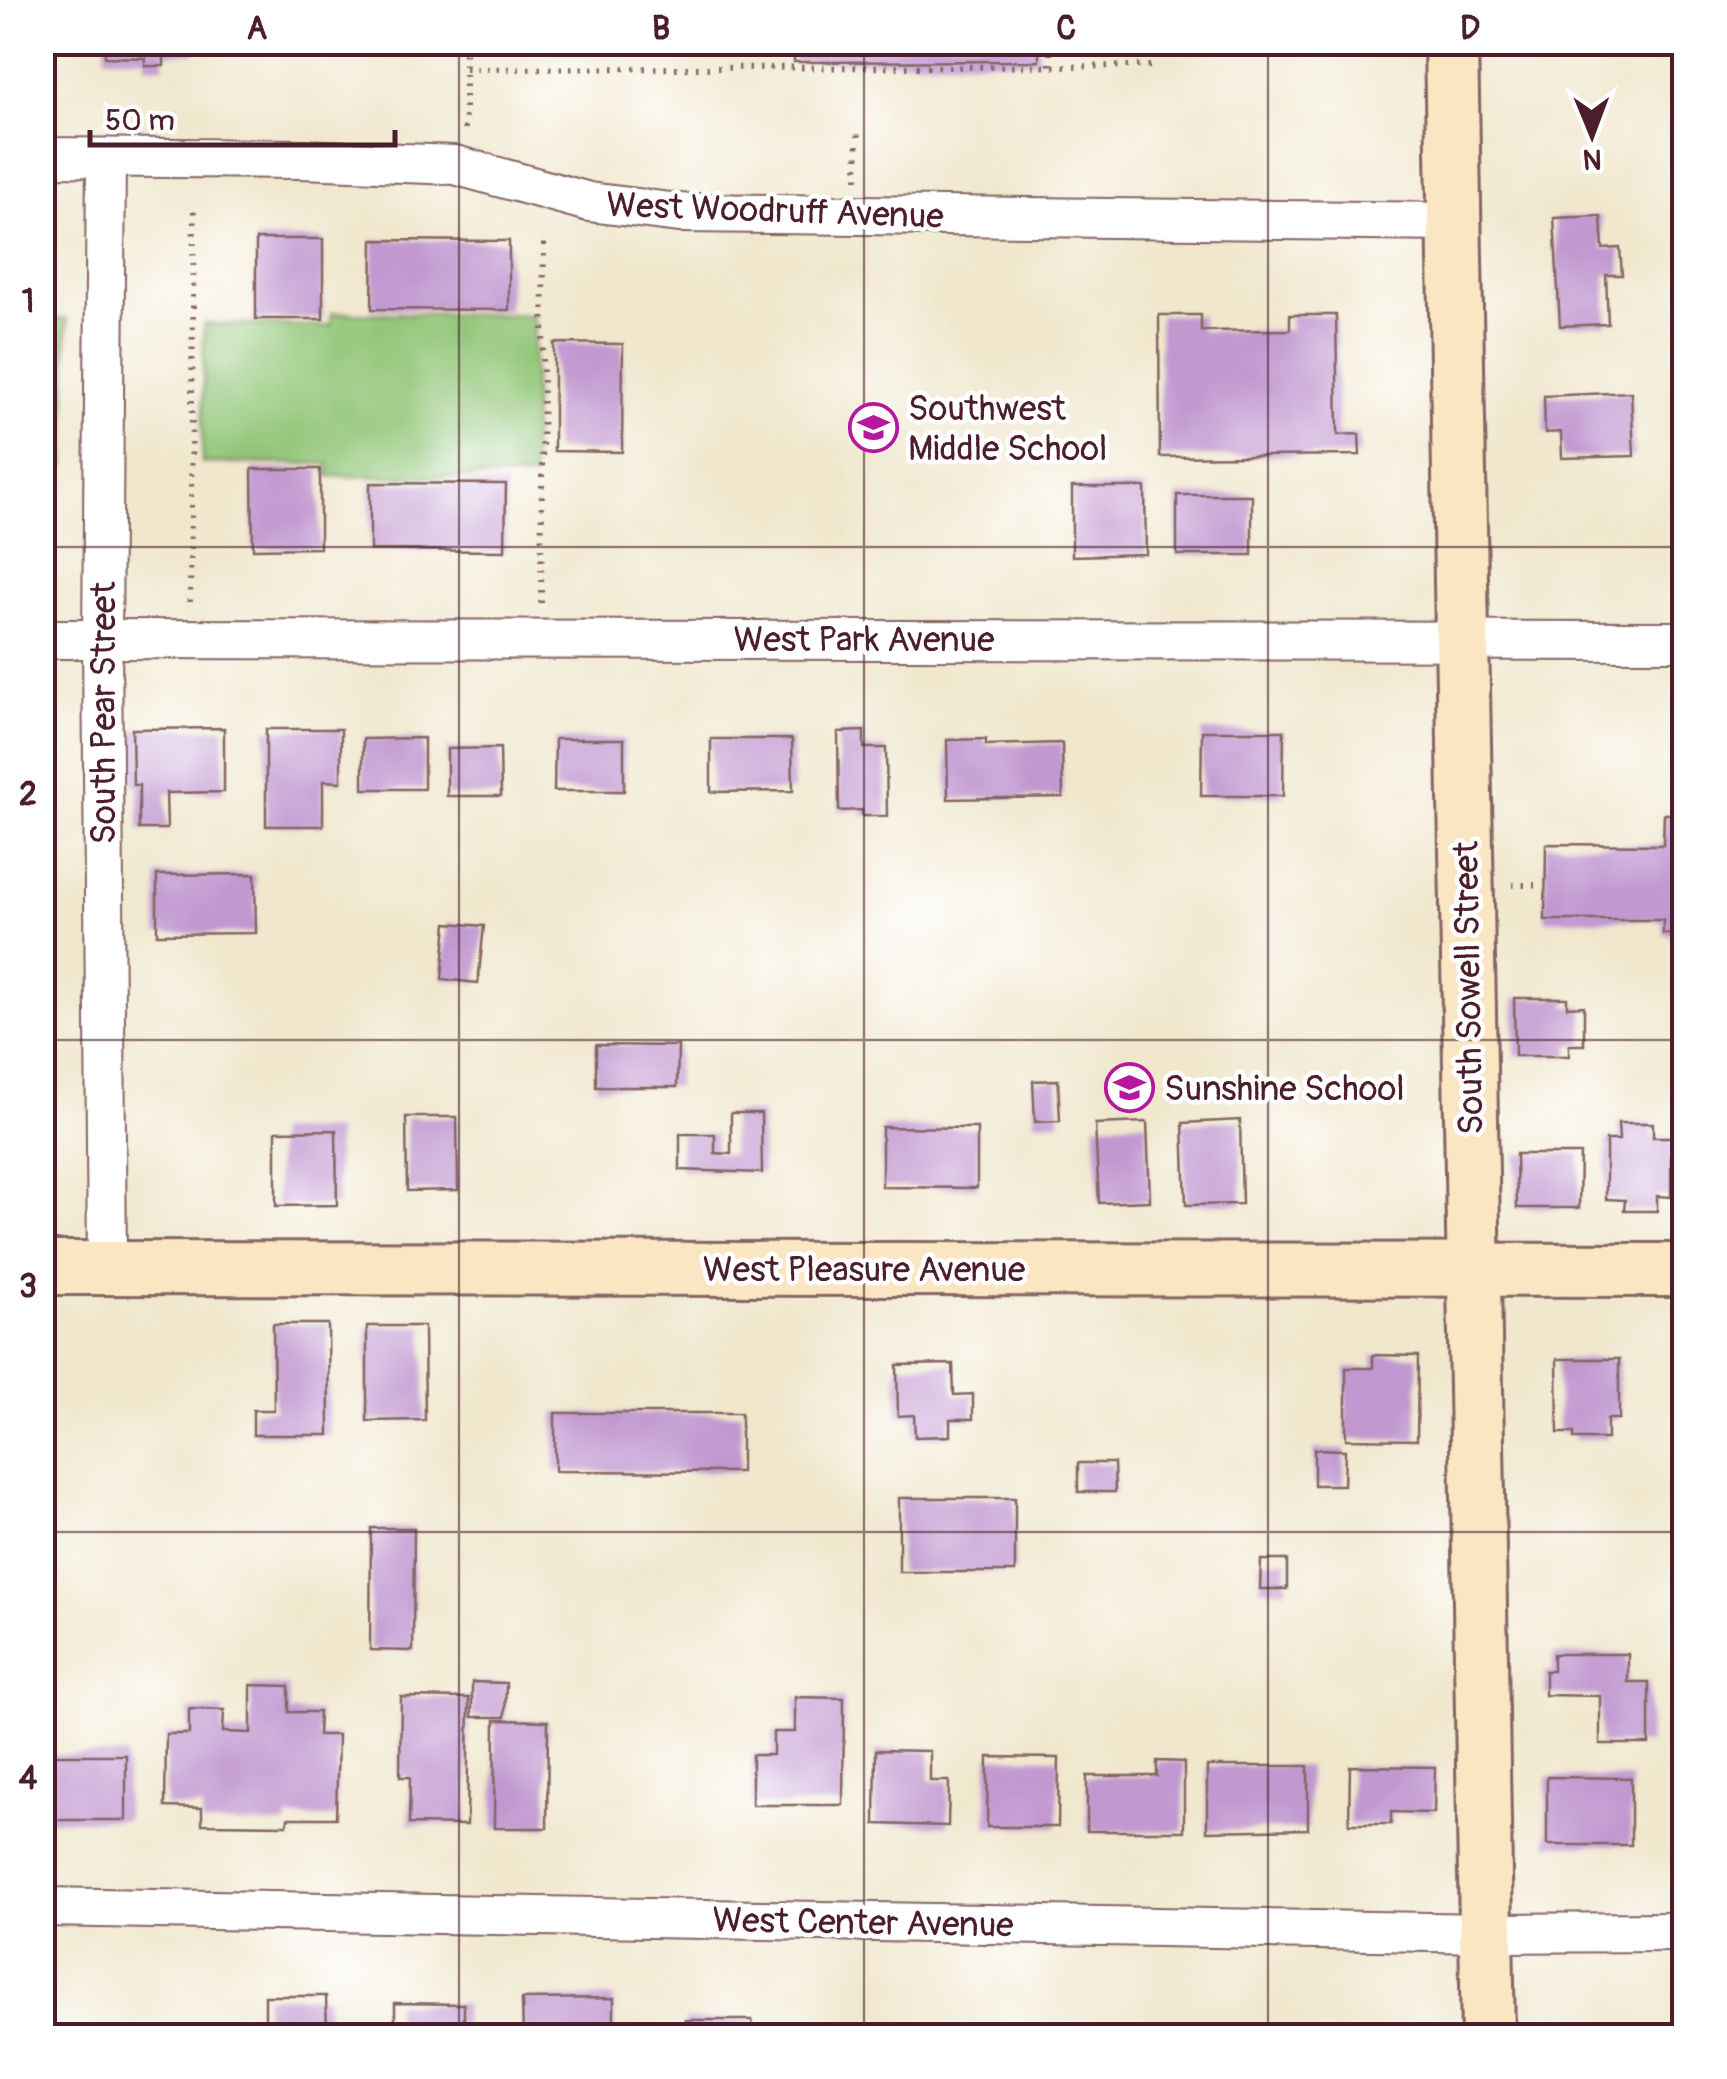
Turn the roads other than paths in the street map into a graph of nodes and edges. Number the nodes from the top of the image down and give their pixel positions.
1 (1451, 42) edge
2 (42, 157) edge
3 (106, 158) junction
4 (1453, 222) junction
5 (42, 639) edge
6 (102, 640) junction
7 (1462, 641) junction
8 (1684, 641) edge
9 (42, 1268) edge
10 (106, 1268) junction
11 (1473, 1270) junction
12 (1684, 1270) edge
13 (42, 1906) edge
14 (1684, 1932) edge
15 (1486, 1933) junction
16 (1488, 2036) edge

1 - 4 street, South Sowell Street
2 - 3 street, West Woodruff Avenue
3 - 4 street, West Woodruff Avenue
3 - 6 street, South Pear Street
4 - 7 street, South Sowell Street
5 - 6 street, West Park Avenue
6 - 7 street, West Park Avenue
6 - 10 street, South Pear Street
7 - 8 street, West Park Avenue
7 - 11 street, South Sowell Street
9 - 10 street, West Pleasure Avenue
10 - 11 street, West Pleasure Avenue
11 - 12 street, West Pleasure Avenue
11 - 15 street, South Sowell Street
13 - 15 street, West Center Avenue
14 - 15 street, West Center Avenue
15 - 16 street, South Sowell Street

